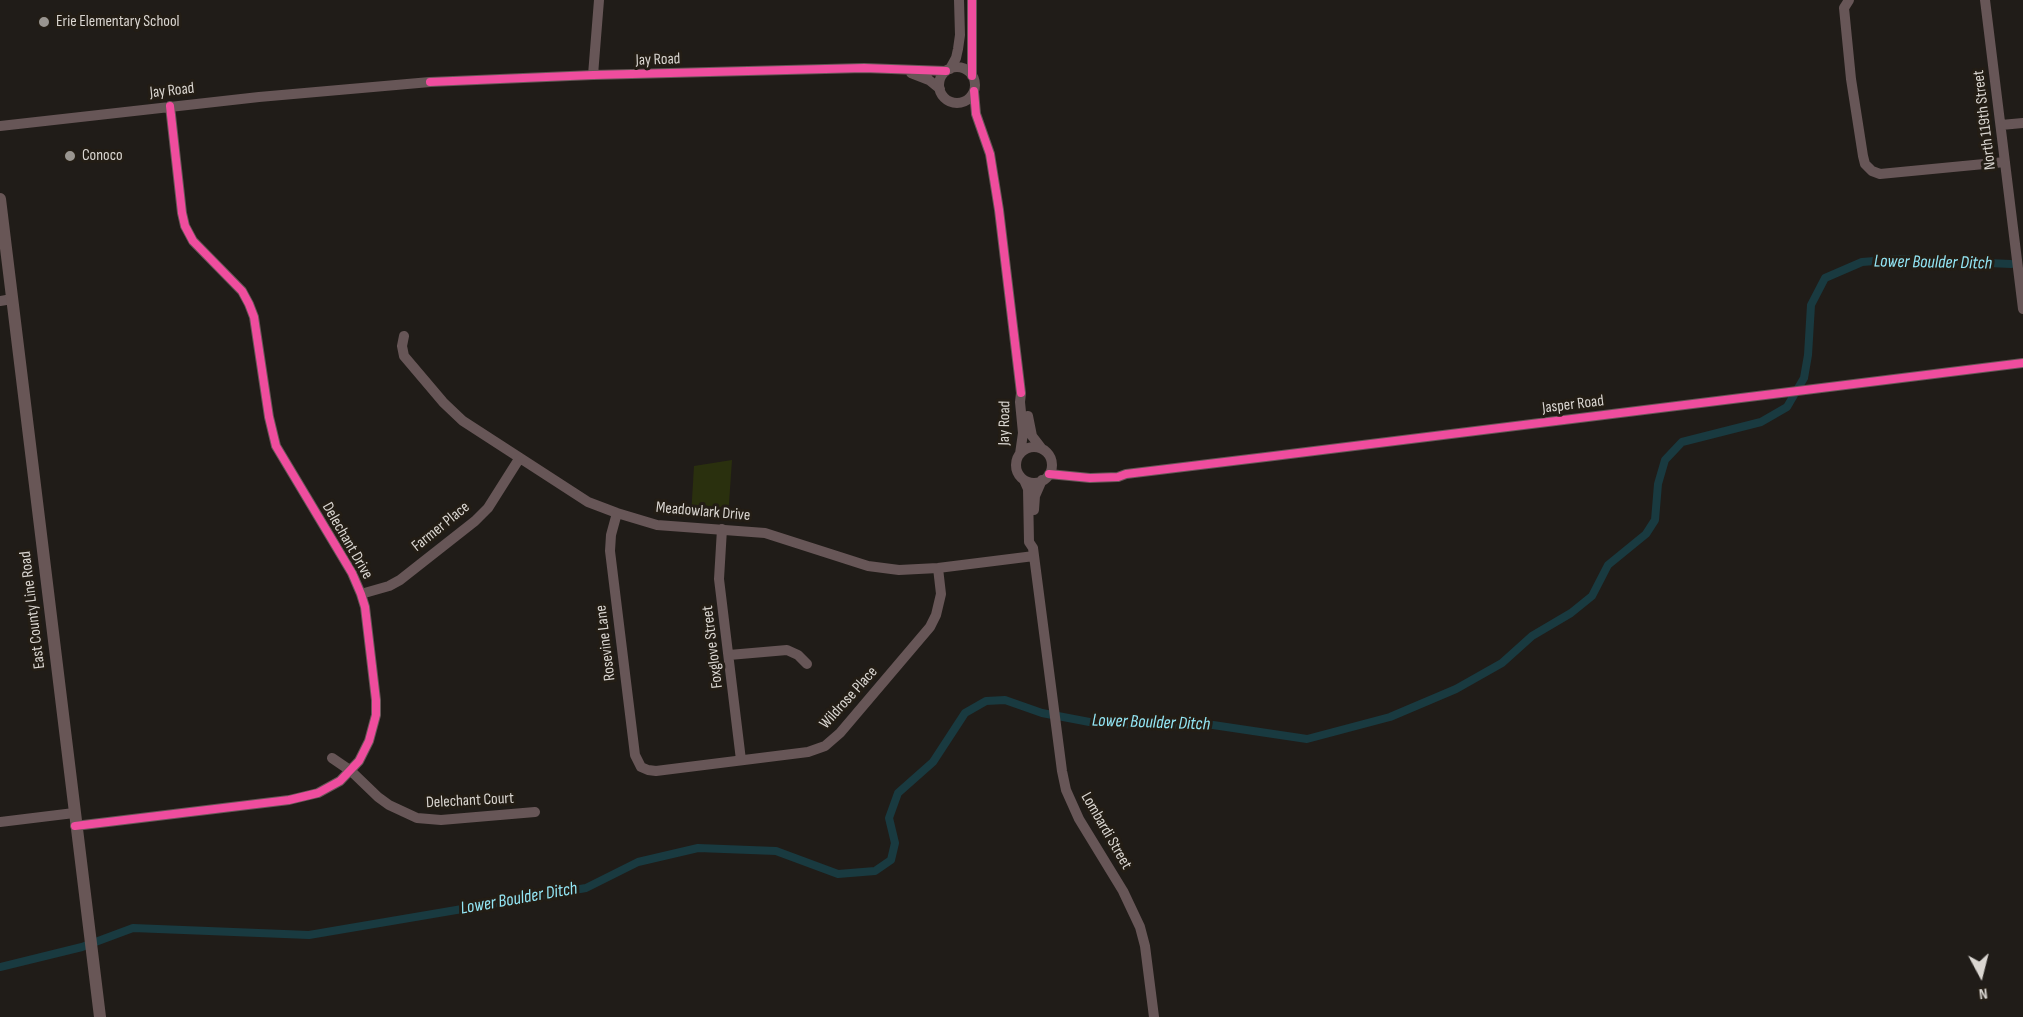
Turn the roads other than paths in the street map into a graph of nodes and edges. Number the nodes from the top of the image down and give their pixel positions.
1 (599, 0) edge
2 (959, 0) edge
3 (972, 0) edge
4 (1849, 0) edge
5 (1985, 0) edge
6 (887, 69) junction
7 (948, 70) junction
8 (593, 75) junction
9 (972, 76) junction
10 (940, 89) junction
11 (974, 91) junction
12 (953, 102) junction
13 (170, 106) junction
14 (2023, 123) edge
15 (2001, 125) junction
16 (0, 126) edge
17 (980, 128) junction
18 (2005, 162) junction
19 (0, 199) edge
20 (2018, 226) edge
21 (6, 300) edge
22 (2023, 309) edge
23 (404, 336) dead end
24 (2023, 363) edge
25 (1021, 393) junction
26 (1046, 452) junction
27 (1020, 454) junction
28 (519, 459) junction
29 (1126, 474) junction
30 (1045, 477) junction
31 (1024, 480) junction
32 (617, 513) junction
33 (722, 529) junction
34 (1033, 552) junction
35 (938, 568) junction
36 (362, 594) junction
37 (729, 655) junction
38 (807, 664) dead end
39 (332, 758) dead end
40 (741, 760) junction
41 (641, 767) joint
42 (351, 771) junction
43 (535, 812) dead end
44 (74, 813) junction
45 (0, 822) edge
46 (75, 826) junction
47 (100, 1017) edge
48 (1154, 1017) edge

1 - 8 street
2 - 7 street
3 - 9 street
4 - 18 street
5 - 15 street, North 119th Street
6 - 7 street, Jay Road
6 - 8 street, Jay Road
6 - 10 street, Jay Road
7 - 9 street
7 - 10 street
8 - 13 street, Jay Road
9 - 11 street
10 - 12 street
11 - 12 street
11 - 17 street, Jay Road
12 - 17 street, Jay Road
13 - 16 street, Jay Road
13 - 36 street, Delechant Drive
14 - 15 street
15 - 18 street, North 119th Street
17 - 25 street, Jay Road
18 - 20 street, North 119th Street
19 - 21 main road, East County Line Road
20 - 22 street, North 119th Street
21 - 44 main road, East County Line Road
23 - 28 street, Meadowlark Drive
24 - 29 street, Jasper Road
25 - 26 street, Jay Road
25 - 27 street, Jay Road
26 - 27 street
26 - 29 street, Jasper Road
26 - 30 street
27 - 31 street
28 - 32 street, Meadowlark Drive
28 - 36 street, Farmer Place
29 - 30 street, Jasper Road
30 - 31 street
30 - 34 street, Lombardi Street
31 - 34 street, Lombardi Street
32 - 33 street, Meadowlark Drive
32 - 41 street, Rosevine Lane
33 - 35 street, Meadowlark Drive
33 - 37 street, Foxglove Street
34 - 35 street, Meadowlark Drive
34 - 48 street, Lombardi Street
35 - 40 street, Wildrose Place
36 - 42 street, Delechant Drive
37 - 38 street
37 - 40 street, Foxglove Street
39 - 42 street, Delechant Court
40 - 41 street, Wildrose Place
42 - 43 street, Delechant Court
42 - 46 street, Delechant Drive
44 - 45 street
44 - 46 main road, East County Line Road
46 - 47 main road, East County Line Road

